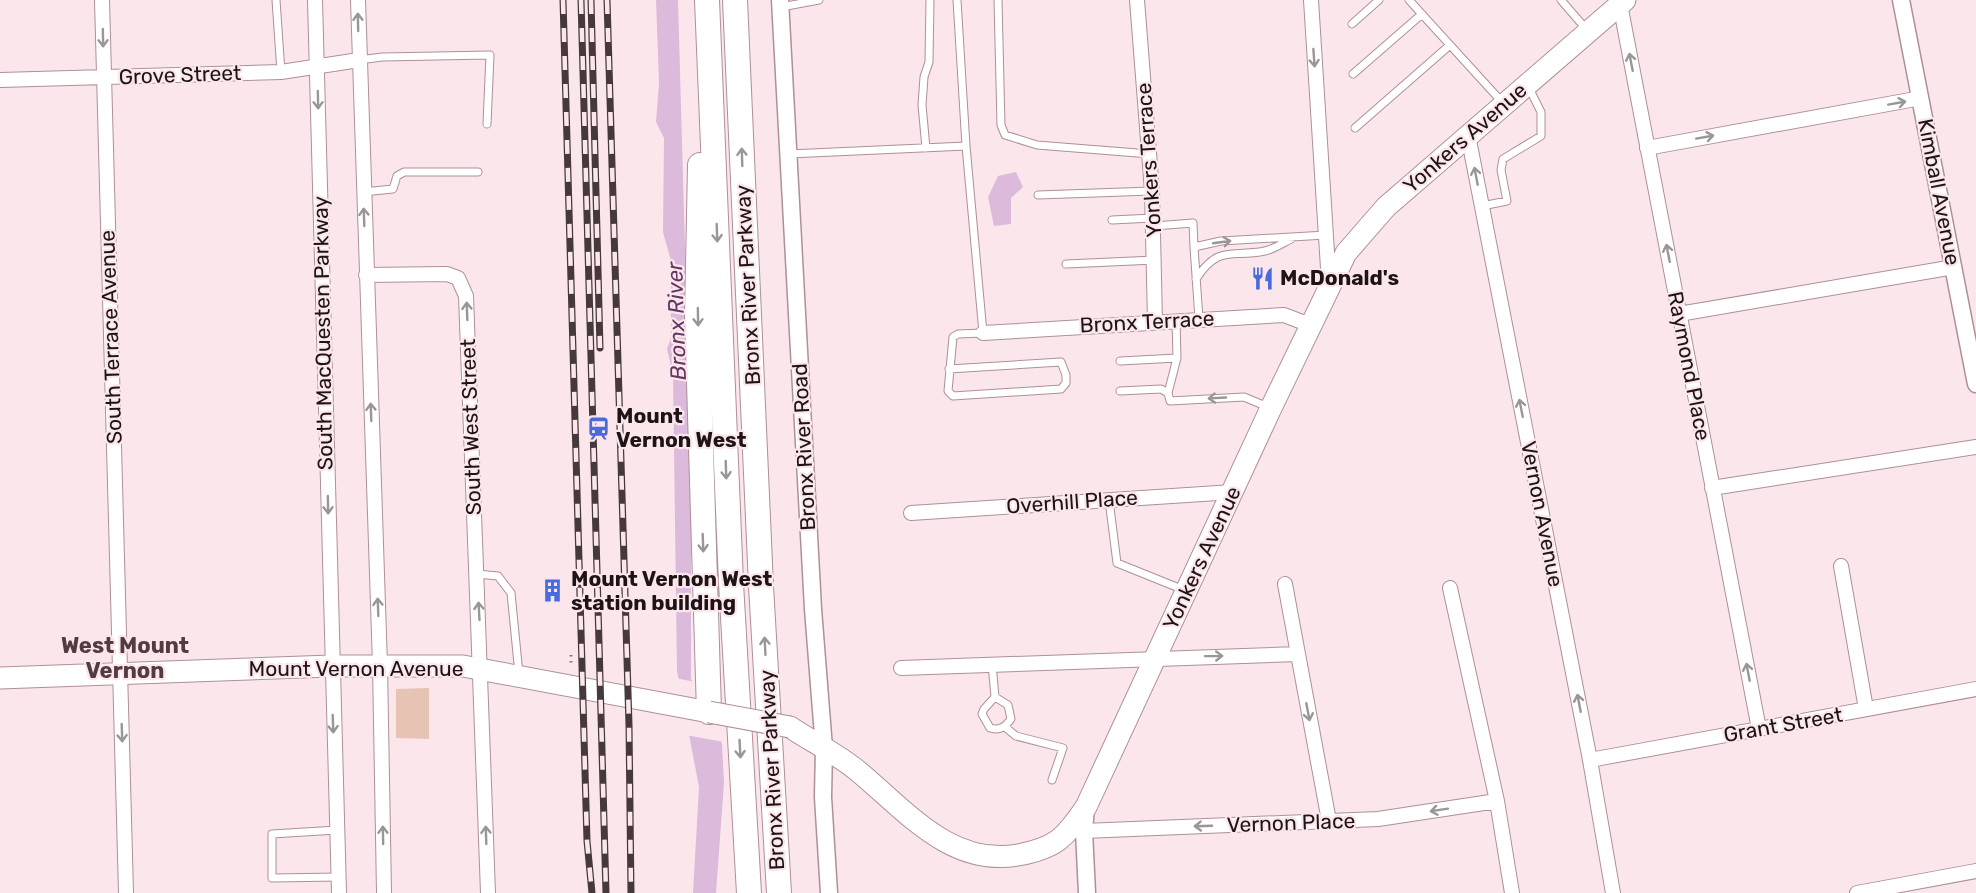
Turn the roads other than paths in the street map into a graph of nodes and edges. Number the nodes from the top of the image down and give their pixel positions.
1 (102, 0) edge
2 (276, 0) edge
3 (315, 0) edge
4 (358, 0) edge
5 (707, 0) edge
6 (735, 0) edge
7 (819, 0) edge
8 (930, 0) edge
9 (957, 0) edge
10 (998, 0) edge
11 (1137, 0) edge
12 (1311, 0) edge
13 (1379, 0) edge
14 (1409, 0) edge
15 (1562, 0) edge
16 (1901, 0) edge
17 (1623, 2) edge
18 (780, 4) edge
19 (1422, 14) junction
20 (1352, 24) dead end
21 (708, 28) junction
22 (1588, 31) junction
23 (1450, 45) junction
24 (359, 60) junction
25 (317, 68) junction
26 (281, 72) junction
27 (1353, 74) dead end
28 (104, 77) junction
29 (0, 80) edge
30 (1527, 84) junction
31 (1921, 98) junction
32 (1504, 104) junction
33 (487, 124) dead end
34 (1355, 128) dead end
35 (1468, 135) junction
36 (966, 146) junction
37 (926, 148) junction
38 (1647, 148) junction
39 (1150, 153) junction
40 (789, 154) junction
41 (478, 172) dead end
42 (363, 192) junction
43 (1152, 192) junction
44 (1038, 195) dead end
45 (1482, 206) junction
46 (1113, 220) dead end
47 (1153, 222) junction
48 (1326, 236) junction
49 (1295, 237) junction
50 (1194, 247) junction
51 (1155, 260) junction
52 (1066, 264) dead end
53 (1954, 267) junction
54 (366, 275) junction
55 (1196, 279) junction
56 (1329, 284) junction
57 (1679, 314) junction
58 (1198, 319) junction
59 (1155, 321) junction
60 (1176, 321) junction
61 (1310, 325) junction
62 (982, 333) junction
63 (1177, 358) junction
64 (1120, 361) dead end
65 (949, 369) junction
66 (1976, 384) edge
67 (1120, 391) dead end
68 (1168, 393) junction
69 (1271, 408) junction
70 (1976, 447) edge
71 (1712, 488) junction
72 (1233, 492) junction
73 (1109, 500) junction
74 (911, 513) dead end
75 (1841, 566) dead end
76 (477, 574) junction
77 (1285, 584) dead end
78 (1450, 588) dead end
79 (1186, 591) junction
80 (1298, 654) junction
81 (1155, 657) junction
82 (992, 664) junction
83 (380, 665) junction
84 (331, 666) junction
85 (901, 668) dead end
86 (481, 669) junction
87 (120, 674) junction
88 (519, 677) junction
89 (0, 678) edge
90 (1976, 689) edge
91 (995, 698) junction
92 (1866, 709) junction
93 (709, 712) junction
94 (1005, 727) junction
95 (1759, 729) junction
96 (824, 748) junction
97 (1590, 760) junction
98 (1052, 780) dead end
99 (1497, 801) junction
100 (1086, 807) junction
101 (1329, 821) junction
102 (337, 830) junction
103 (1084, 831) junction
104 (1976, 871) edge
105 (339, 877) junction
106 (126, 893) edge
107 (339, 893) edge
108 (384, 893) edge
109 (488, 893) edge
110 (749, 893) edge
111 (779, 893) edge
112 (829, 893) edge
113 (1087, 893) edge
114 (1512, 893) edge
115 (1613, 893) edge
116 (1857, 893) edge

1 -> 28 street, South Terrace Avenue
2 - 26 lane
3 - 25 street, South MacQuesten Parkway
24 -> 4 street, South MacQuesten Parkway
5 - 21 highway, Bronx River Parkway
111 -> 6 highway, Bronx River Parkway
7 - 18 lane
8 - 37 lane
9 - 36 lane
10 - 39 lane
11 - 39 street, Yonkers Terrace
12 -> 48 street
13 - 20 lane
14 - 19 lane
15 - 22 lane
16 - 31 street, Kimball Avenue
17 - 22 main road, Yonkers Avenue
38 -> 17 street, Raymond Place
18 - 40 street, Bronx River Road
19 - 23 lane
19 - 27 lane
21 -> 93 highway
21 -> 110 highway, Bronx River Parkway
22 - 30 main road, Yonkers Avenue
23 - 32 lane
23 - 34 lane
24 - 25 street, Grove Street
24 - 33 lane
24 - 42 street, South MacQuesten Parkway
25 - 26 street, Grove Street
25 -> 84 street, South MacQuesten Parkway
26 - 28 street, Grove Street
28 - 29 street, Grove Street
28 - 87 street, South Terrace Avenue
30 - 32 main road, Yonkers Avenue
30 - 45 lane
38 -> 31 street
31 - 53 street, Kimball Avenue
32 - 35 main road, Yonkers Avenue
45 -> 35 street, Vernon Avenue
35 - 56 main road, Yonkers Avenue
36 - 37 lane
36 - 62 lane
37 - 40 lane
57 -> 38 street, Raymond Place
39 - 43 street, Yonkers Terrace
40 - 96 street, Bronx River Road
41 - 42 lane
54 -> 42 street, South MacQuesten Parkway
43 - 44 lane
43 - 47 street, Yonkers Terrace
97 -> 45 street, Vernon Avenue
46 - 47 lane
47 - 50 lane
47 - 51 street, Yonkers Terrace
48 - 49 lane
48 - 56 street
50 -> 49 lane
49 - 55 lane
50 - 55 lane
51 - 52 lane
51 - 59 street, Yonkers Terrace
53 - 57 street
53 - 66 street, Kimball Avenue
76 -> 54 street, South West Street
83 -> 54 street, South MacQuesten Parkway
55 - 58 lane
56 - 61 main road, Yonkers Avenue
57 - 71 street, Raymond Place
58 - 60 street, Bronx Terrace
58 - 61 street, Bronx Terrace
59 - 60 street, Bronx Terrace
59 - 62 street, Bronx Terrace
60 - 63 lane
61 - 69 main road, Yonkers Avenue
62 - 65 lane
63 - 64 lane
63 - 68 lane
65 - 65 lane
67 - 68 lane
69 -> 68 lane
69 - 72 main road, Yonkers Avenue
70 - 71 street
95 -> 71 street, Raymond Place
72 - 73 street, Overhill Place
72 - 79 main road, Yonkers Avenue
73 - 74 street, Overhill Place
73 - 79 lane
75 - 92 street
86 -> 76 street, South West Street
76 - 88 lane
77 - 80 street
78 - 99 street
79 - 81 main road, Yonkers Avenue
81 -> 80 street
80 -> 101 street
81 - 82 street
81 - 100 main road, Yonkers Avenue
82 - 85 street
82 - 91 lane
83 - 84 main road, Mount Vernon Avenue
83 - 86 main road, Mount Vernon Avenue
108 -> 83 street, South MacQuesten Parkway
84 - 87 main road, Mount Vernon Avenue
84 -> 102 street, South MacQuesten Parkway
86 - 88 main road, Mount Vernon Avenue
109 -> 86 street, South West Street
87 - 89 main road, Mount Vernon Avenue
87 -> 106 street, South Terrace Avenue
88 - 93 main road, Mount Vernon Avenue
90 - 92 street, Grant Street
91 - 94 lane
91 - 94 lane
92 - 95 street, Grant Street
93 - 96 main road, Yonkers Avenue, bridge
94 - 98 lane
95 - 97 street, Grant Street
96 - 100 main road, Yonkers Avenue
96 - 112 street, Bronx River Road
97 - 115 street, Vernon Avenue
99 -> 101 street, Vernon Place
99 - 114 street
100 - 103 street
101 -> 103 street, Vernon Place
102 - 105 street, South MacQuesten Parkway
102 - 105 lane
103 - 113 street
104 - 116 street
105 - 107 street, South MacQuesten Parkway

